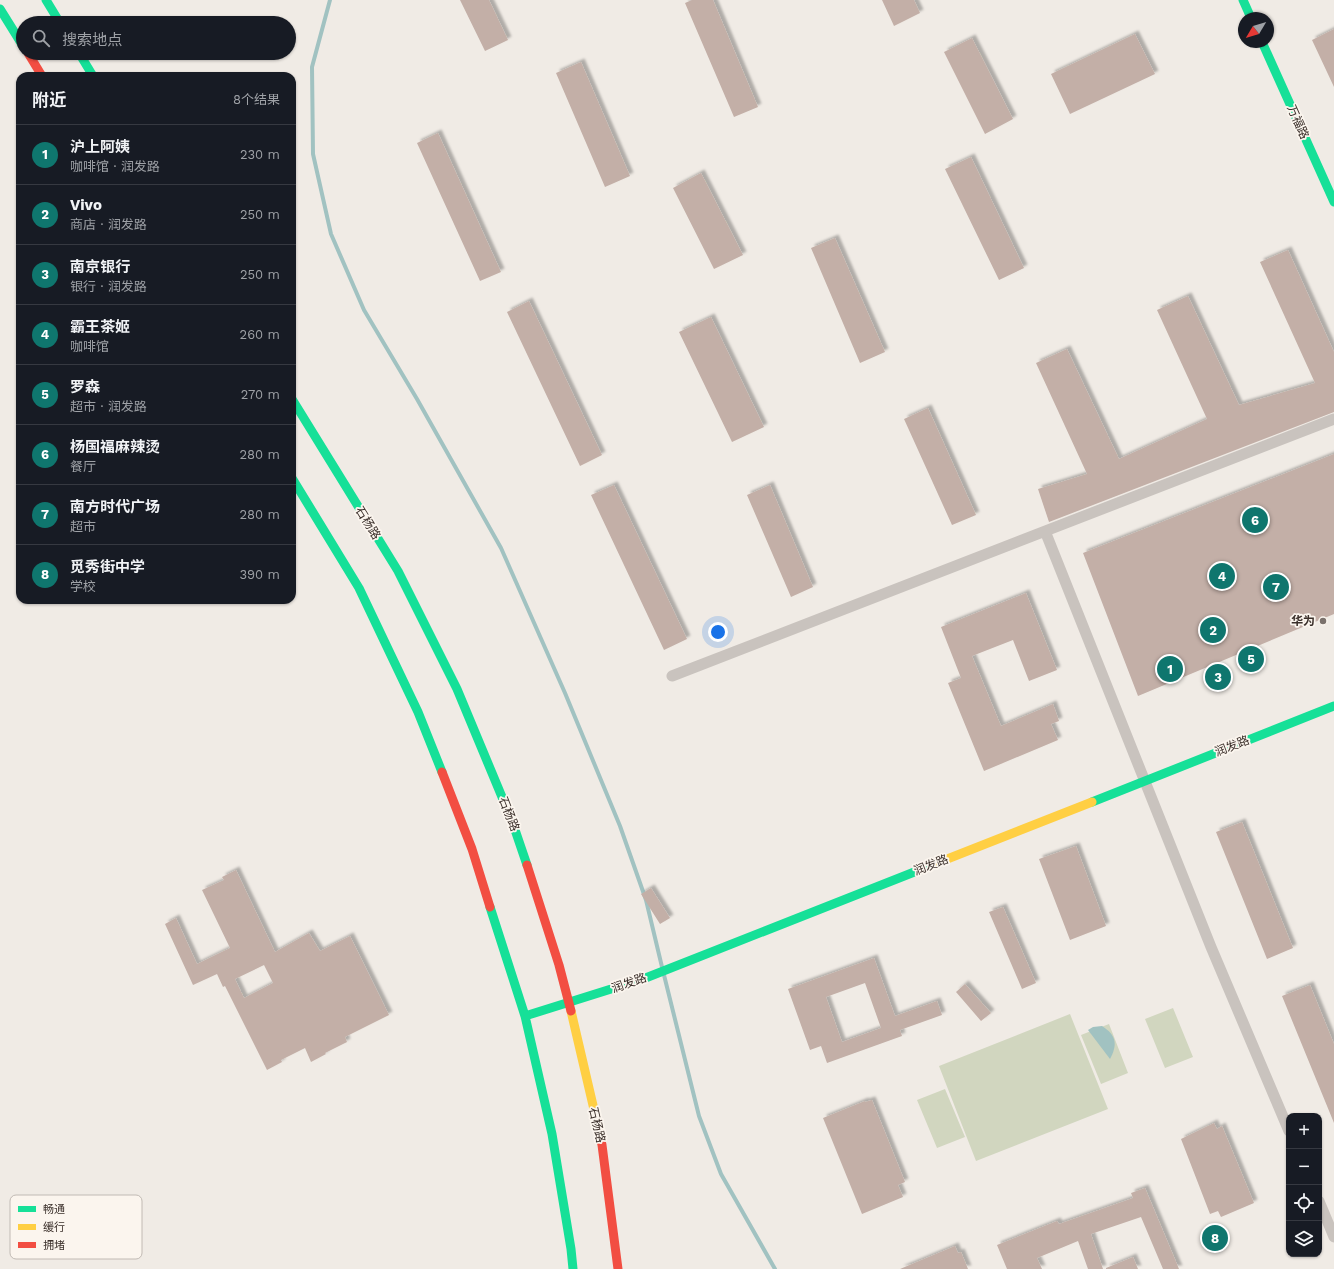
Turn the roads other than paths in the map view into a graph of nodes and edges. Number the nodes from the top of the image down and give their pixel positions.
1 (46, 0) edge
2 (1242, 0) edge
3 (0, 9) edge
4 (1248, 12) edge
5 (56, 16) edge
6 (16, 35) edge
7 (1265, 48) edge
8 (32, 60) edge
9 (83, 60) edge
10 (40, 72) edge
11 (91, 72) edge
12 (1334, 202) edge
13 (296, 405) edge
14 (1334, 419) edge
15 (296, 485) edge
16 (1045, 531) junction
17 (672, 676) dead end
18 (1334, 706) edge
19 (1144, 781) junction
20 (569, 1003) junction
21 (524, 1016) junction
22 (1286, 1124) edge
23 (1322, 1208) edge
24 (1334, 1237) edge
25 (573, 1269) edge
26 (618, 1269) edge

1 - 5 main road
2 - 4 main road
3 - 6 main road
7 - 12 main road, 万福路
8 - 10 main road
9 - 11 main road
13 - 20 main road, 石杨路
14 - 16 street
15 - 21 main road
16 - 17 street
16 - 19 street
18 - 19 main road, 润发路
19 - 20 main road, 润发路
19 - 22 street
20 - 21 main road, 润发路
20 - 26 main road, 石杨路
21 - 25 main road
23 - 24 street

